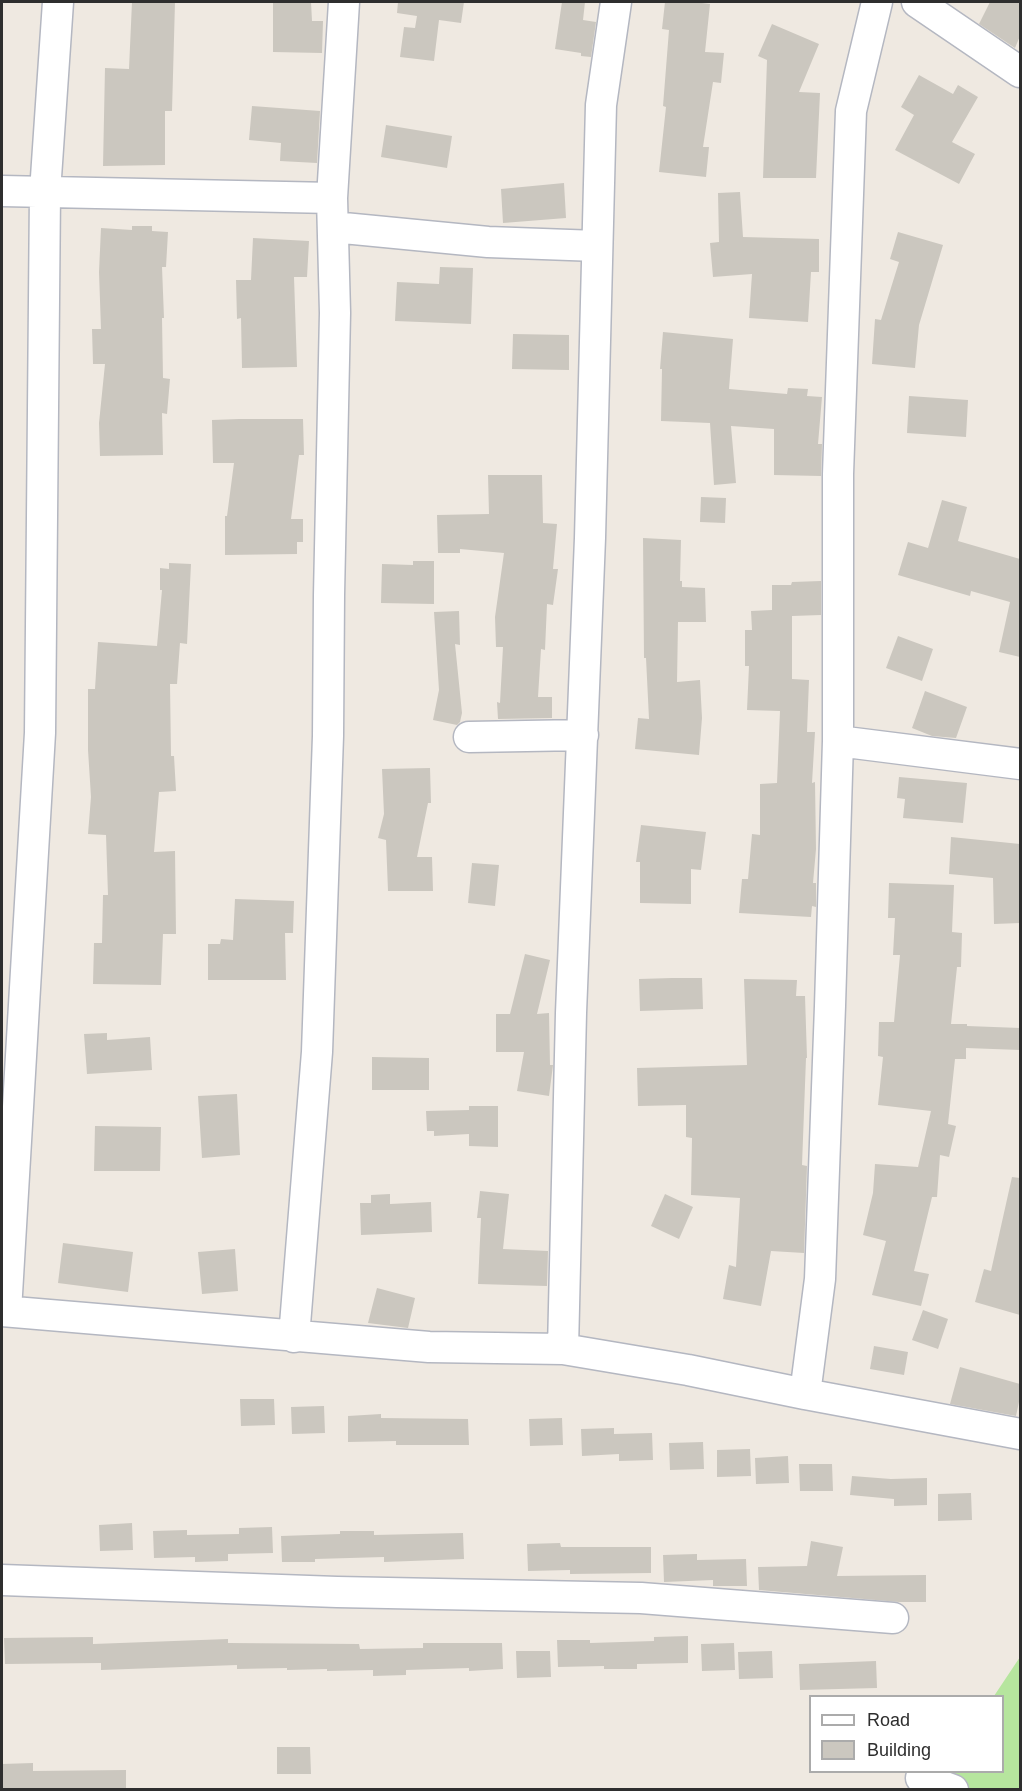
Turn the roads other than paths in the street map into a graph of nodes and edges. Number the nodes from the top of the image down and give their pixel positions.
1 (58, 2) edge
2 (344, 2) edge
3 (616, 2) edge
4 (877, 2) edge
5 (920, 3) edge
6 (1020, 72) edge
7 (2, 192) edge
8 (45, 192) junction
9 (333, 212) junction
10 (597, 246) junction
11 (583, 735) junction
12 (469, 737) dead end
13 (838, 741) junction
14 (1020, 764) edge
15 (4, 1311) edge
16 (294, 1337) junction
17 (563, 1349) junction
18 (805, 1394) junction
19 (1020, 1434) edge
20 (2, 1580) edge
21 (893, 1618) dead end
22 (921, 1778) dead end
23 (953, 1790) edge

1 - 8 street
2 - 9 street
3 - 10 street
4 - 13 street
5 - 6 street
7 - 8 street
8 - 9 street
8 - 15 street
9 - 10 street
9 - 16 street
10 - 11 street
11 - 12 street
11 - 17 street
13 - 14 street
13 - 18 street
15 - 16 street
16 - 17 street
17 - 18 street
18 - 19 street
20 - 21 street
22 - 23 street

